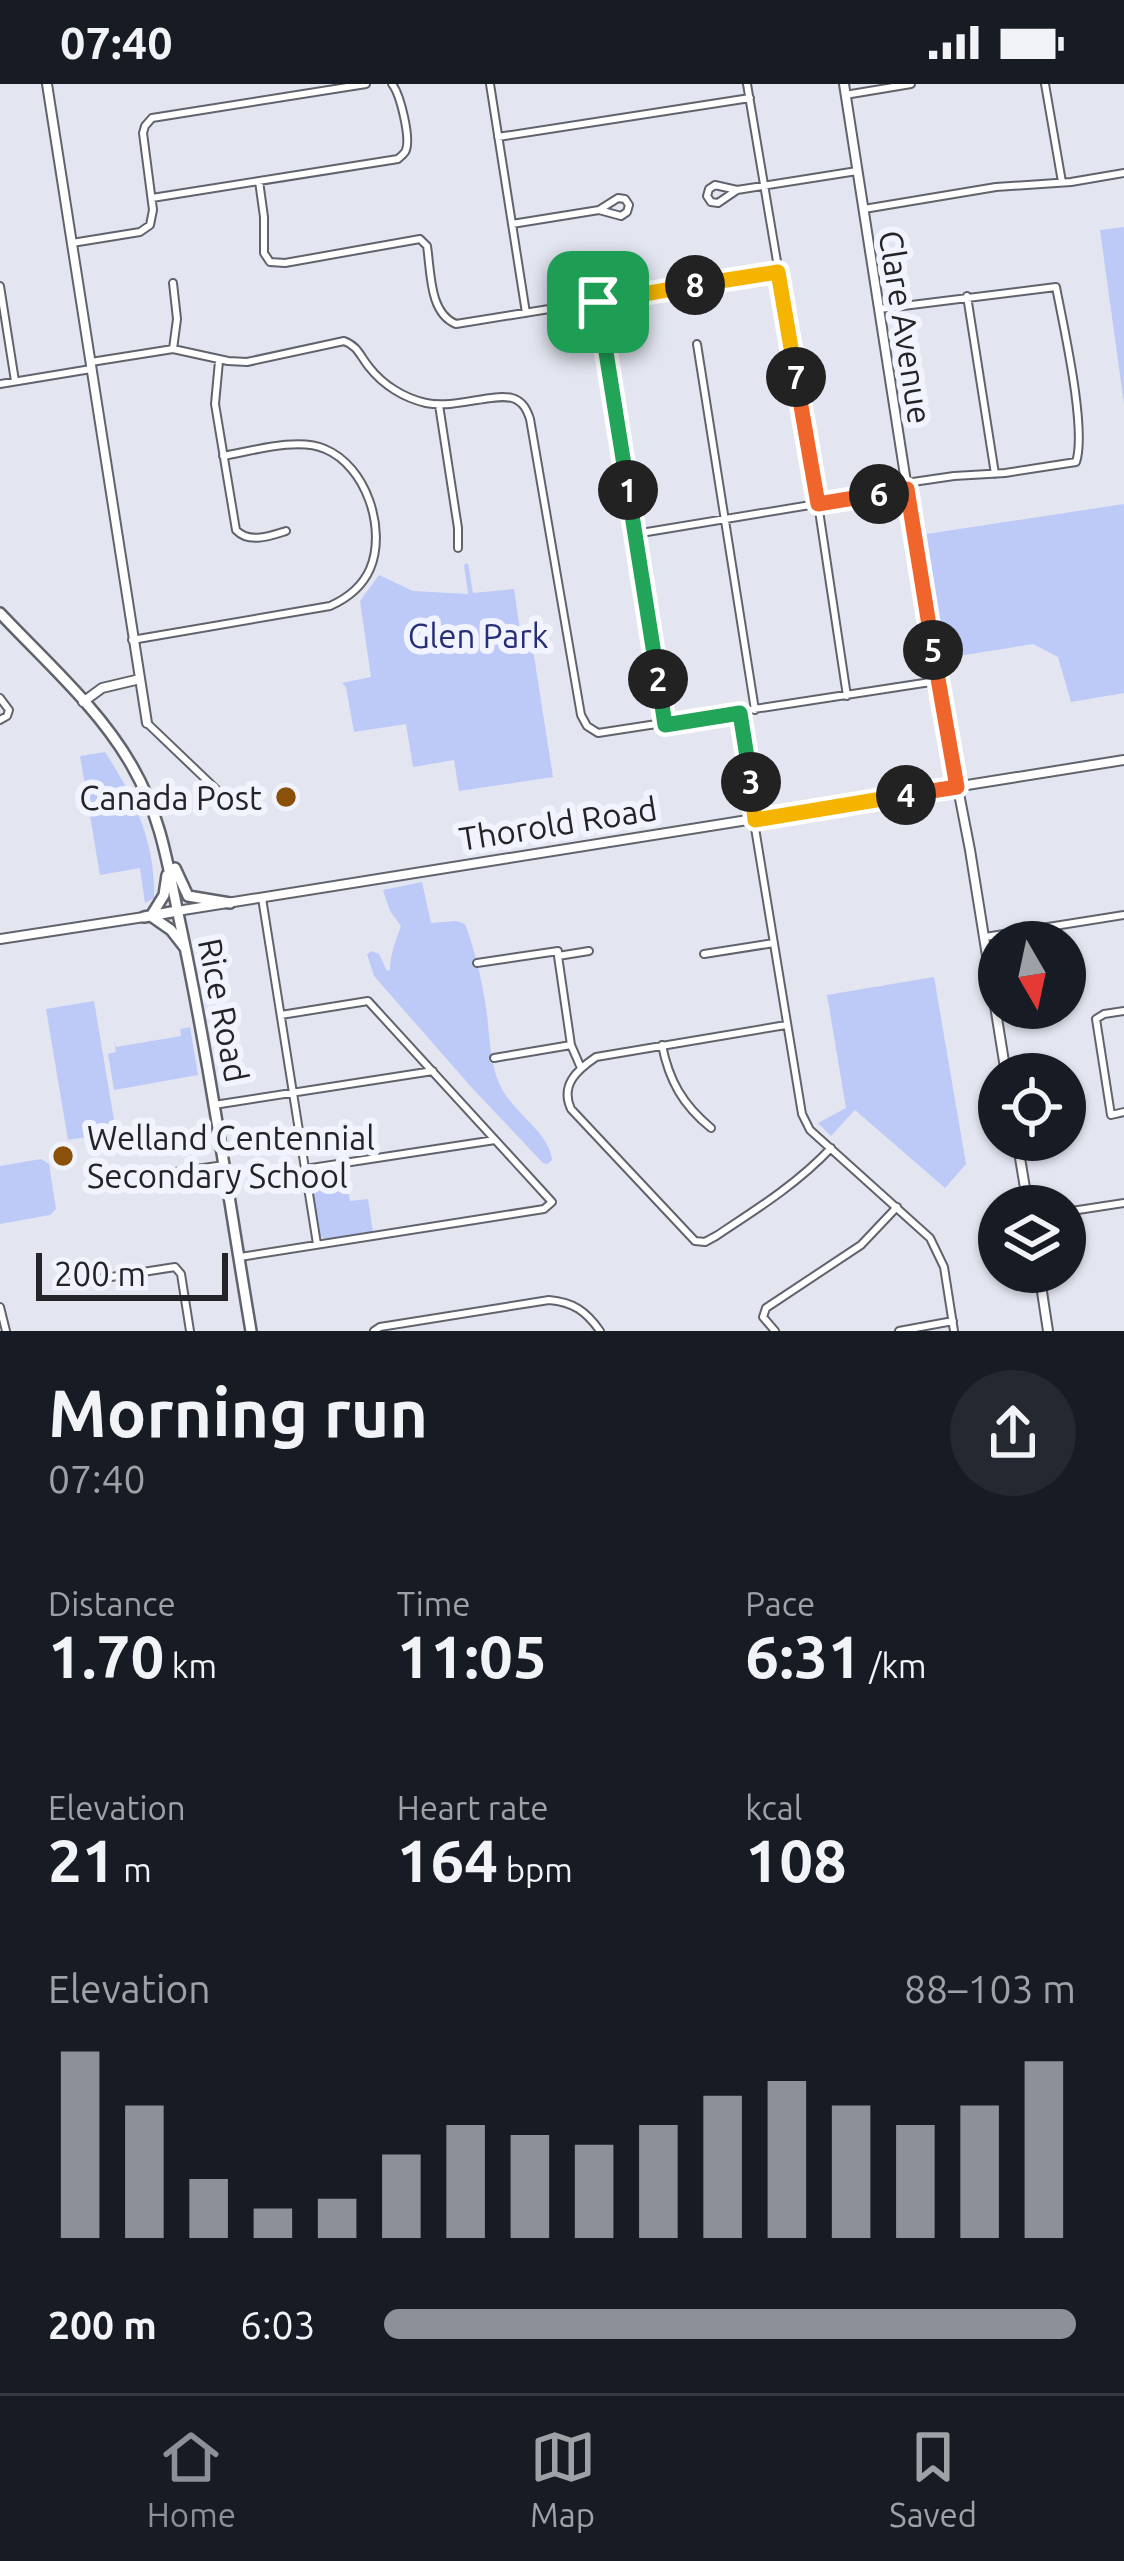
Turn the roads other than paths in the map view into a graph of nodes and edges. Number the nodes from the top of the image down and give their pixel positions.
1 (47, 84) edge
2 (366, 84) edge
3 (392, 84) edge
4 (490, 84) edge
5 (747, 84) edge
6 (911, 84) edge
7 (1045, 84) edge
8 (844, 89) edge
9 (749, 98) junction
10 (498, 137) junction
11 (857, 171) junction
12 (1124, 173) edge
13 (259, 182) junction
14 (1062, 182) junction
15 (764, 186) junction
16 (737, 190) dead end
17 (152, 198) junction
18 (864, 209) junction
19 (599, 210) dead end
20 (512, 224) junction
21 (72, 243) junction
22 (778, 272) junction
23 (172, 283) dead end
24 (0, 286) edge
25 (967, 296) junction
26 (598, 302) junction
27 (879, 309) junction
28 (526, 313) junction
29 (697, 344) dead end
30 (173, 349) junction
31 (219, 360) junction
32 (91, 366) junction
33 (15, 381) junction
34 (0, 384) edge
35 (439, 405) junction
36 (224, 456) junction
37 (995, 473) junction
38 (907, 486) junction
39 (818, 504) junction
40 (725, 519) junction
41 (286, 531) dead end
42 (635, 534) junction
43 (458, 548) dead end
44 (0, 613) edge
45 (132, 640) junction
46 (140, 679) junction
47 (938, 681) junction
48 (847, 696) junction
49 (0, 698) edge
50 (83, 702) junction
51 (755, 710) junction
52 (740, 713) junction
53 (0, 720) edge
54 (147, 723) joint
55 (665, 725) junction
56 (1124, 760) edge
57 (957, 787) junction
58 (216, 789) dead end
59 (755, 820) junction
60 (167, 852) junction
61 (262, 898) junction
62 (230, 903) junction
63 (178, 911) junction
64 (1124, 915) edge
65 (148, 916) junction
66 (982, 921) edge
67 (1086, 921) edge
68 (0, 939) edge
69 (774, 943) junction
70 (186, 949) junction
71 (589, 951) dead end
72 (704, 954) dead end
73 (558, 956) junction
74 (476, 963) dead end
75 (1124, 1011) edge
76 (280, 1015) junction
77 (786, 1025) junction
78 (572, 1045) junction
79 (662, 1045) junction
80 (494, 1058) dead end
81 (581, 1068) junction
82 (433, 1071) junction
83 (294, 1091) junction
84 (214, 1105) junction
85 (1124, 1112) edge
86 (711, 1128) dead end
87 (495, 1140) junction
88 (831, 1148) junction
89 (224, 1165) junction
90 (305, 1169) junction
91 (176, 1172) dead end
92 (1124, 1203) edge
93 (897, 1207) junction
94 (1086, 1209) edge
95 (316, 1244) junction
96 (239, 1257) junction
97 (67, 1284) dead end
98 (1042, 1293) edge
99 (0, 1306) edge
100 (952, 1321) junction
101 (6, 1331) edge
102 (190, 1331) edge
103 (251, 1331) edge
104 (374, 1331) edge
105 (600, 1331) edge
106 (775, 1331) edge
107 (898, 1331) edge
108 (954, 1331) edge
109 (1048, 1331) edge

1 - 21 street
2 - 17 street
3 - 13 street
4 - 10 street
5 - 9 street
6 - 8 street
7 - 14 street
8 - 11 street, Clare Avenue
9 - 10 street
9 - 15 street
10 - 20 street
11 - 15 street
11 - 18 street, Clare Avenue
12 - 14 street
13 - 17 street
13 - 28 street
14 - 18 street
15 - 16 street
15 - 22 street
17 - 21 street
18 - 27 street, Clare Avenue
19 - 20 street
20 - 28 street
21 - 32 street
22 - 26 street
22 - 39 street
23 - 30 street
24 - 33 street
25 - 27 street
25 - 37 street
25 - 37 street
26 - 28 street
26 - 42 street
27 - 38 street, Clare Avenue
29 - 40 street
30 - 31 street
30 - 32 street
31 - 35 street
31 - 36 street
32 - 33 street
32 - 45 street
33 - 34 street
35 - 43 street
35 - 55 street
36 - 41 street
36 - 45 street
37 - 38 street
38 - 39 street
38 - 47 street, Clare Avenue
39 - 40 street
39 - 48 street
40 - 42 street
40 - 51 street
42 - 55 street
44 - 50 main road
45 - 46 street
46 - 50 street
46 - 54 street
47 - 48 street
47 - 57 street, Clare Avenue
48 - 51 street
49 - 53 street
50 - 60 main road
51 - 52 street
52 - 55 street
52 - 59 street
54 - 58 street
56 - 57 street, Thorold Road
57 - 59 street, Thorold Road
57 - 66 street, Clare Avenue
59 - 61 street, Thorold Road
59 - 69 street
60 - 62 main road
60 - 63 main road, Rice Road
60 - 65 main road
61 - 62 street, Thorold Road
61 - 76 street
62 - 63 street, Thorold Road
63 - 65 main road, Thorold Road
63 - 70 main road, Rice Road
64 - 67 street
65 - 68 street, Thorold Road
65 - 70 main road
69 - 72 street
69 - 77 street
70 - 84 main road, Rice Road
71 - 73 street
73 - 74 street
73 - 78 street
75 - 85 street
76 - 82 street
76 - 83 street
77 - 79 street
77 - 88 street
78 - 80 street
78 - 81 street
79 - 81 street
79 - 86 street
81 - 88 street
82 - 83 street
82 - 87 street
83 - 84 street
83 - 90 street
84 - 89 main road, Rice Road
87 - 90 street
87 - 95 street
88 - 93 street
89 - 91 street
89 - 96 main road, Rice Road
90 - 95 street
92 - 94 street
93 - 100 street
93 - 106 street
95 - 96 street
96 - 103 main road, Rice Road
97 - 102 street
98 - 109 street
99 - 101 street
100 - 107 street
100 - 108 street
104 - 105 street

